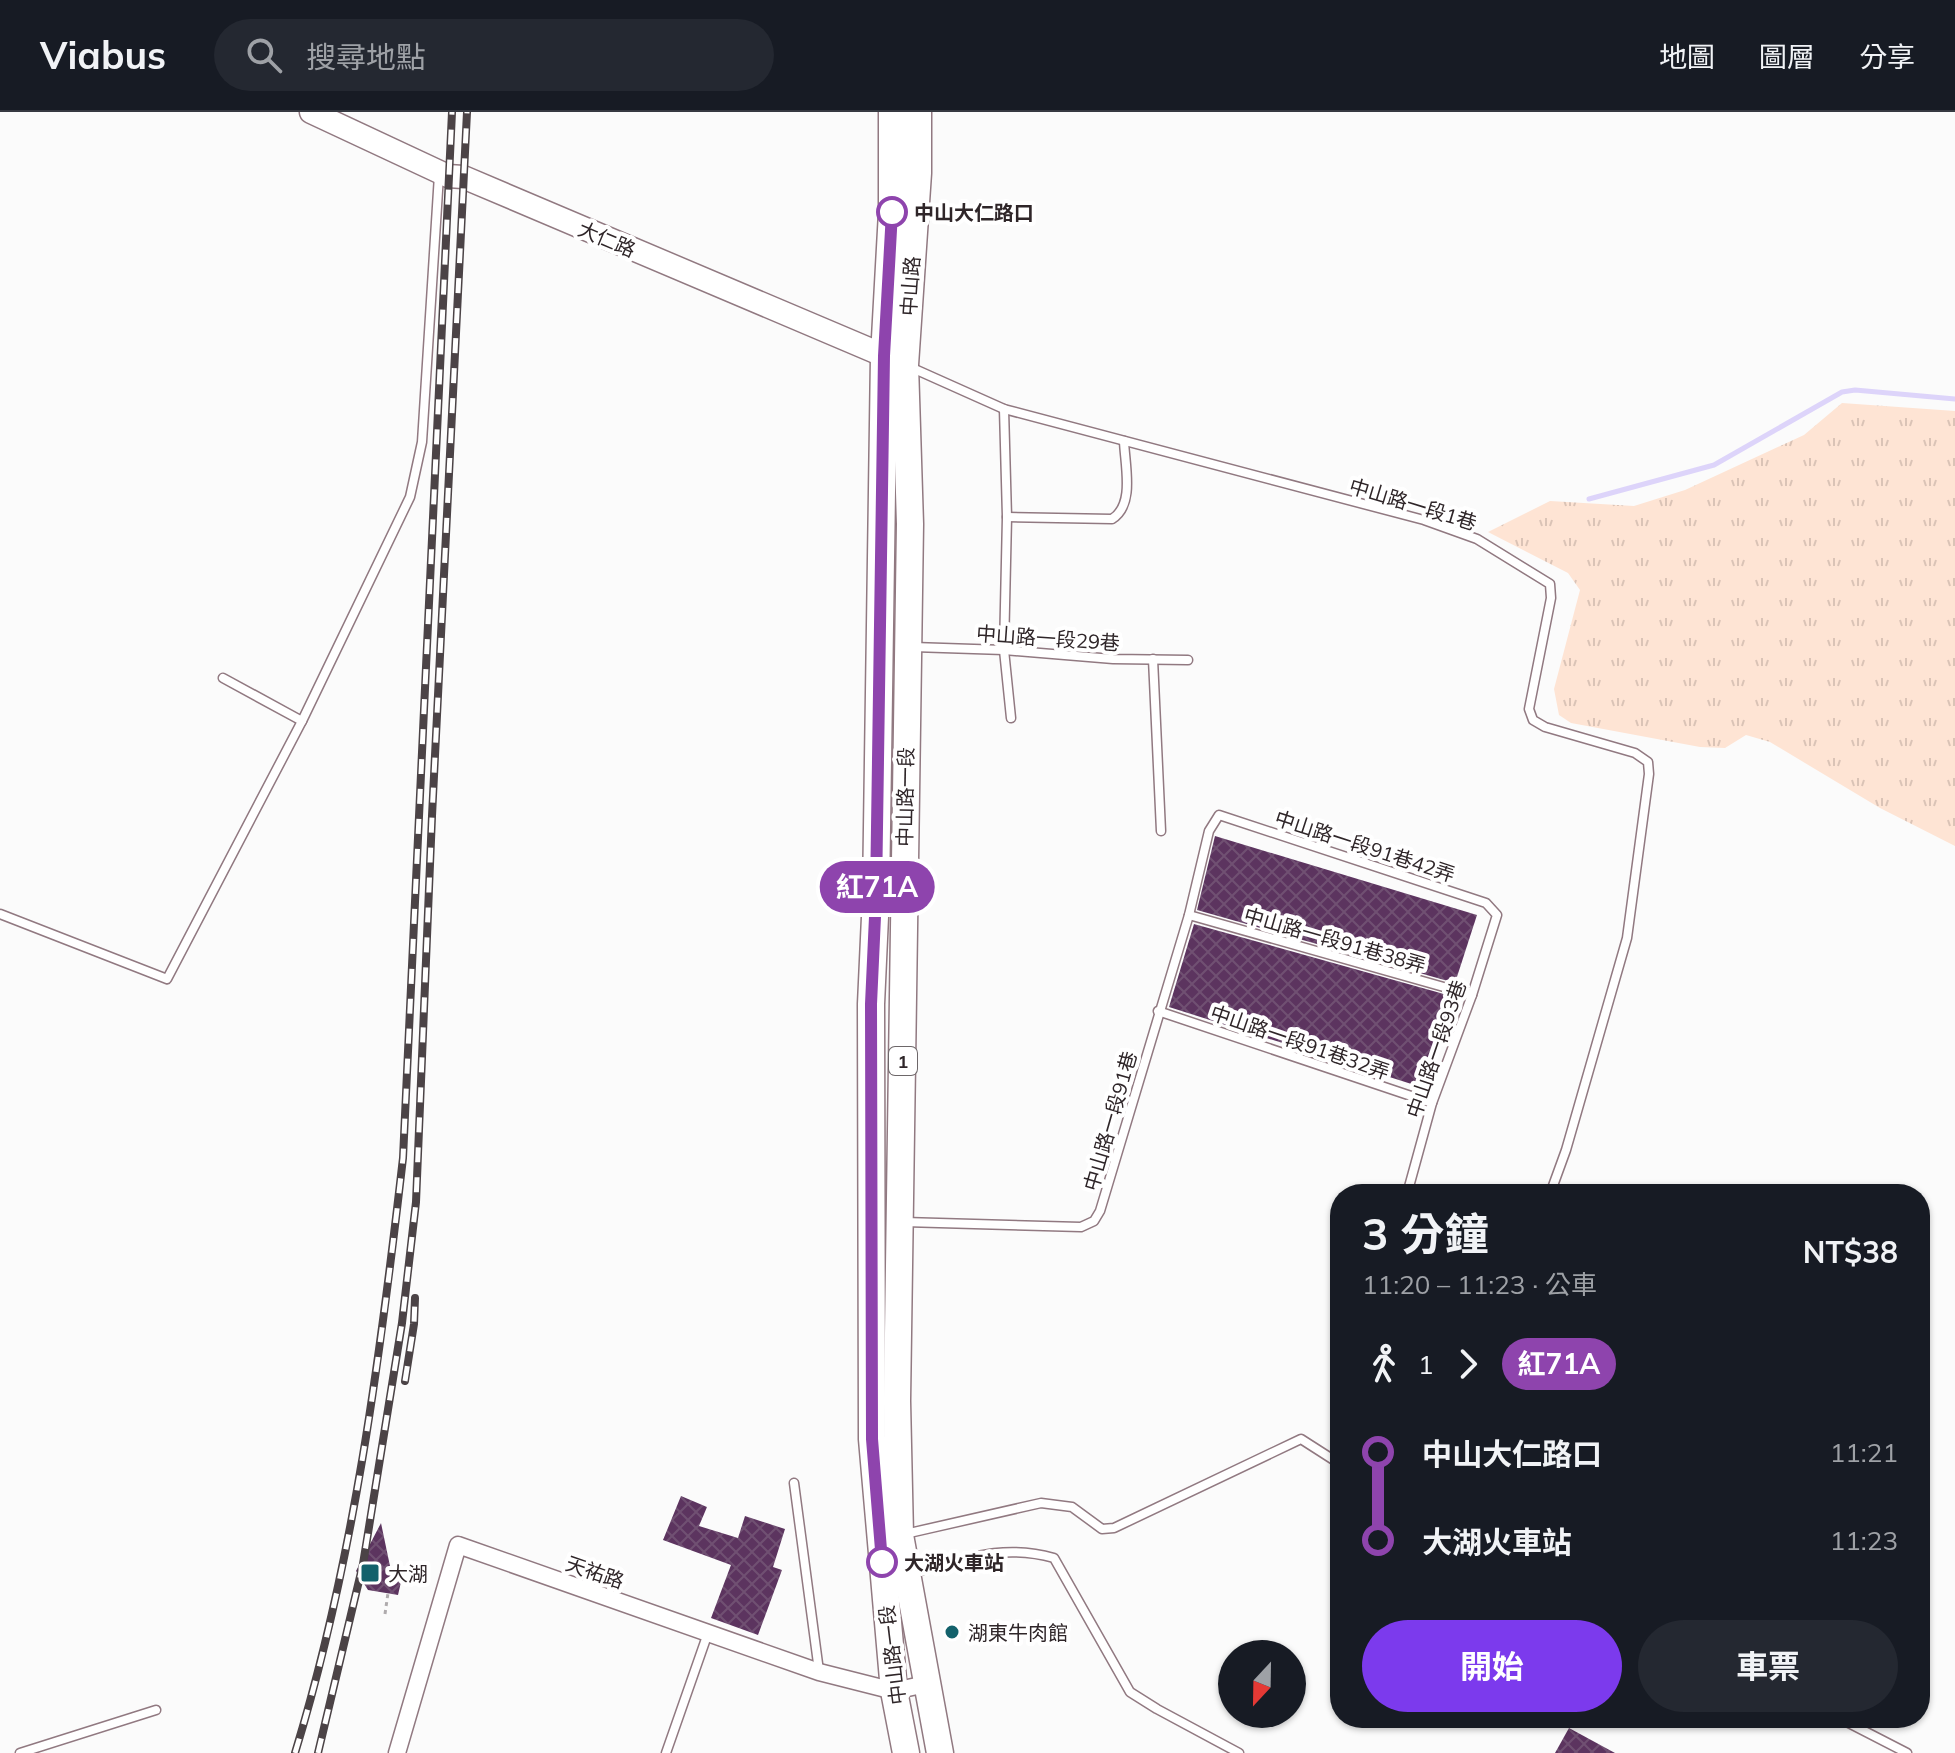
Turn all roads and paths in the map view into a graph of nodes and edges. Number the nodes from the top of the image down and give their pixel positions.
1 (311, 112) edge
2 (892, 112) edge
3 (918, 112) edge
4 (439, 173) junction
5 (895, 360) junction
6 (1004, 409) junction
7 (1124, 441) junction
8 (1007, 517) junction
9 (907, 647) junction
10 (1004, 650) junction
11 (1153, 659) junction
12 (1188, 660) dead end
13 (223, 678) dead end
14 (1011, 718) dead end
15 (302, 721) junction
16 (1219, 815) joint
17 (1161, 831) dead end
18 (0, 914) edge
19 (1189, 915) junction
20 (1497, 915) joint
21 (1472, 995) junction
22 (1158, 1011) junction
23 (1432, 1103) junction
24 (1410, 1184) edge
25 (1554, 1184) edge
26 (871, 1222) junction
27 (901, 1222) junction
28 (1330, 1458) edge
29 (794, 1483) dead end
30 (900, 1535) junction
31 (367, 1537) dead end
32 (362, 1560) dead end
33 (907, 1575) junction
34 (388, 1593) dead end
35 (385, 1614) dead end
36 (708, 1633) junction
37 (819, 1672) junction
38 (926, 1684) junction
39 (894, 1691) junction
40 (156, 1710) dead end
41 (1858, 1728) edge
42 (31, 1751) edge
43 (20, 1753) edge
44 (397, 1753) edge
45 (666, 1753) edge
46 (906, 1753) edge
47 (940, 1753) edge
48 (1239, 1753) edge
49 (1907, 1753) edge

1 - 4 street, 大仁路
2 - 5 main road, 中山路 / 1
3 - 5 main road, 中山路 / 1
4 - 5 street, 大仁路
4 - 15 lane
5 - 6 lane, 中山路一段1巷
5 - 9 main road, 中山路一段 / 1
5 - 26 main road, 中山路一段 / 1
6 - 7 lane, 中山路一段1巷
6 - 8 lane
7 - 8 lane
7 - 25 lane, 中山路一段1巷
8 - 10 lane
9 - 10 lane, 中山路一段29巷
9 - 27 main road, 中山路一段 / 1
10 - 11 lane, 中山路一段29巷
10 - 14 lane
11 - 12 lane, 中山路一段29巷
11 - 17 lane
13 - 15 lane
15 - 18 lane
16 - 19 lane, 中山路一段91巷
16 - 20 lane, 中山路一段91巷42弄
19 - 21 lane, 中山路一段91巷38弄
19 - 22 lane, 中山路一段91巷
20 - 21 lane, 中山路一段93巷
21 - 23 lane, 中山路一段93巷
22 - 23 lane, 中山路一段91巷32弄
22 - 27 lane, 中山路一段91巷
23 - 24 lane, 中山路一段93巷
26 - 27 lane, 中山路一段91巷
26 - 39 main road, 中山路一段 / 1
27 - 30 main road, 中山路一段 / 1
28 - 30 lane
29 - 37 lane
30 - 33 main road, 中山路一段 / 1
31 - 32 path
33 - 38 main road, 中山路一段 / 1
33 - 48 lane
34 - 35 path
36 - 37 street, 天祐路
36 - 44 street, 天祐路
36 - 45 lane
37 - 39 street, 天祐路
38 - 39 street, 天祐路
38 - 47 main road, 中山路一段 / 1
39 - 46 main road, 中山路一段 / 1
40 - 42 lane
41 - 49 lane
42 - 43 lane

